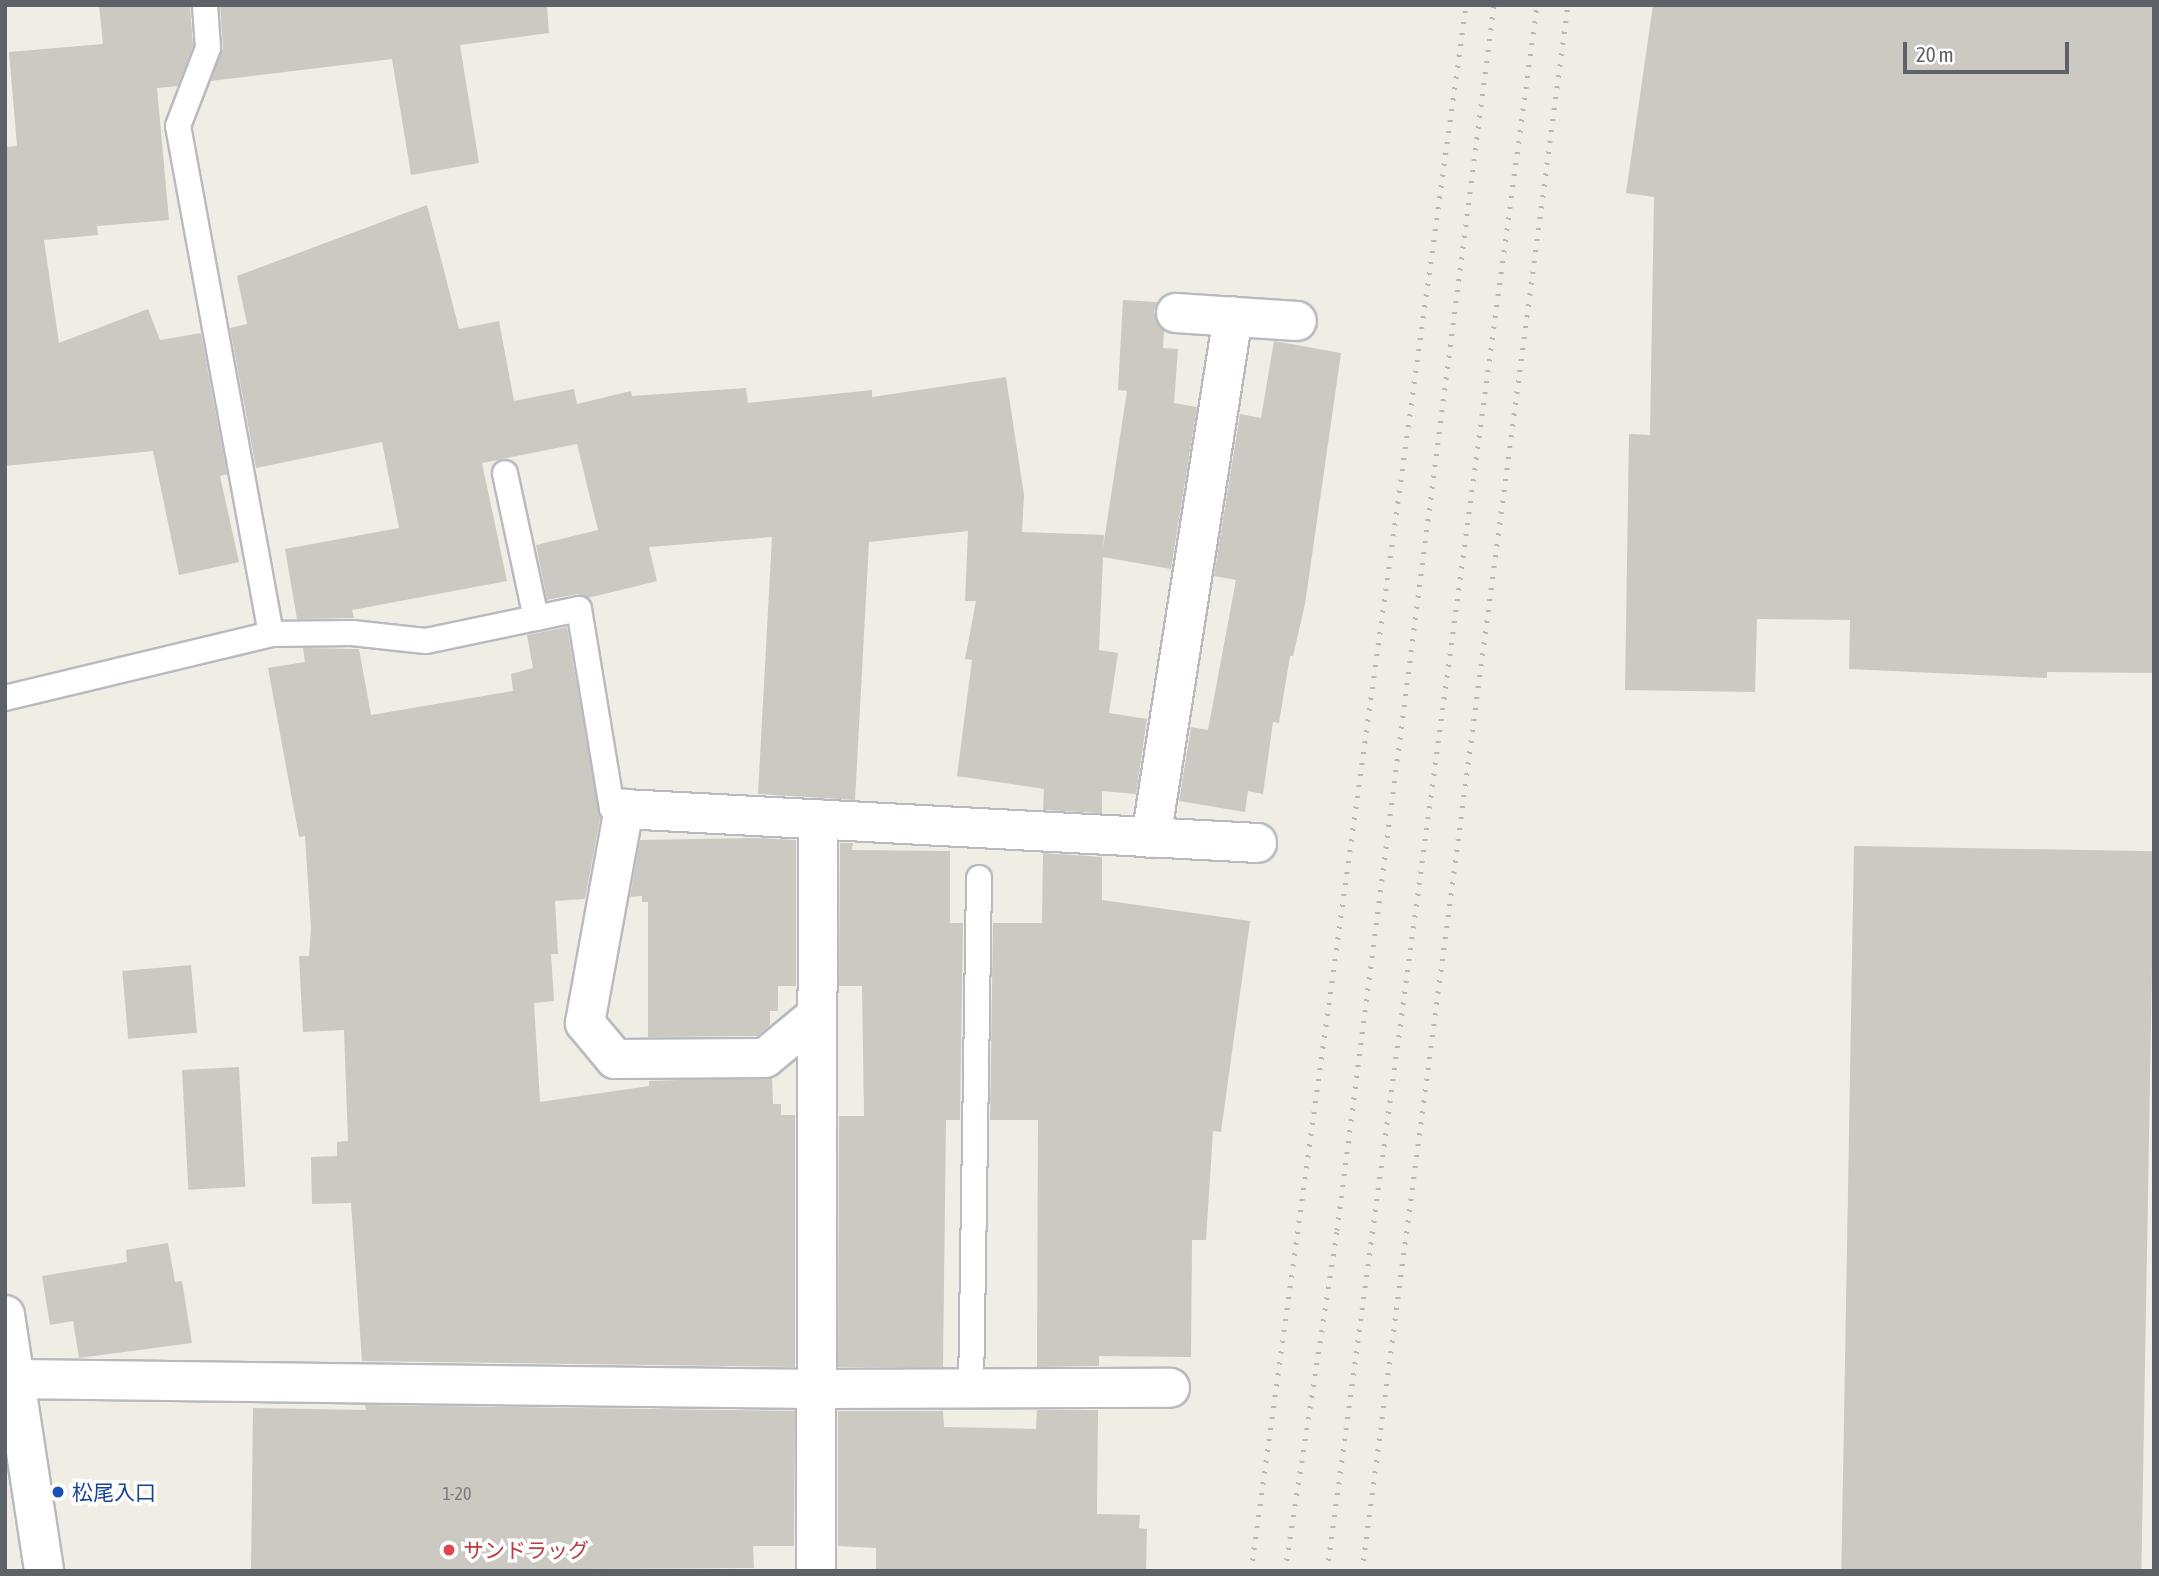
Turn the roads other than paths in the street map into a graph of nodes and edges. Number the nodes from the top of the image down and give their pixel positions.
1 (205, 5) edge
2 (1176, 313) dead end
3 (1233, 316) junction
4 (1297, 321) dead end
5 (505, 473) dead end
6 (537, 618) junction
7 (271, 634) junction
8 (5, 698) edge
9 (624, 809) junction
10 (818, 819) junction
11 (1150, 838) junction
12 (1257, 843) dead end
13 (979, 878) dead end
14 (817, 1015) junction
15 (5, 1315) edge
16 (14, 1378) junction
17 (1170, 1388) dead end
18 (815, 1389) junction
19 (971, 1390) junction
20 (44, 1571) edge
21 (816, 1571) edge

1 - 7 lane
2 - 3 street
3 - 4 street
3 - 11 street
5 - 6 lane
6 - 7 lane
6 - 9 lane
7 - 8 lane
9 - 10 street
9 - 14 street
10 - 11 street
10 - 14 street
11 - 12 street
13 - 19 lane
14 - 18 street
15 - 16 street
16 - 18 street
16 - 20 street
17 - 19 street
18 - 19 street
18 - 21 street

